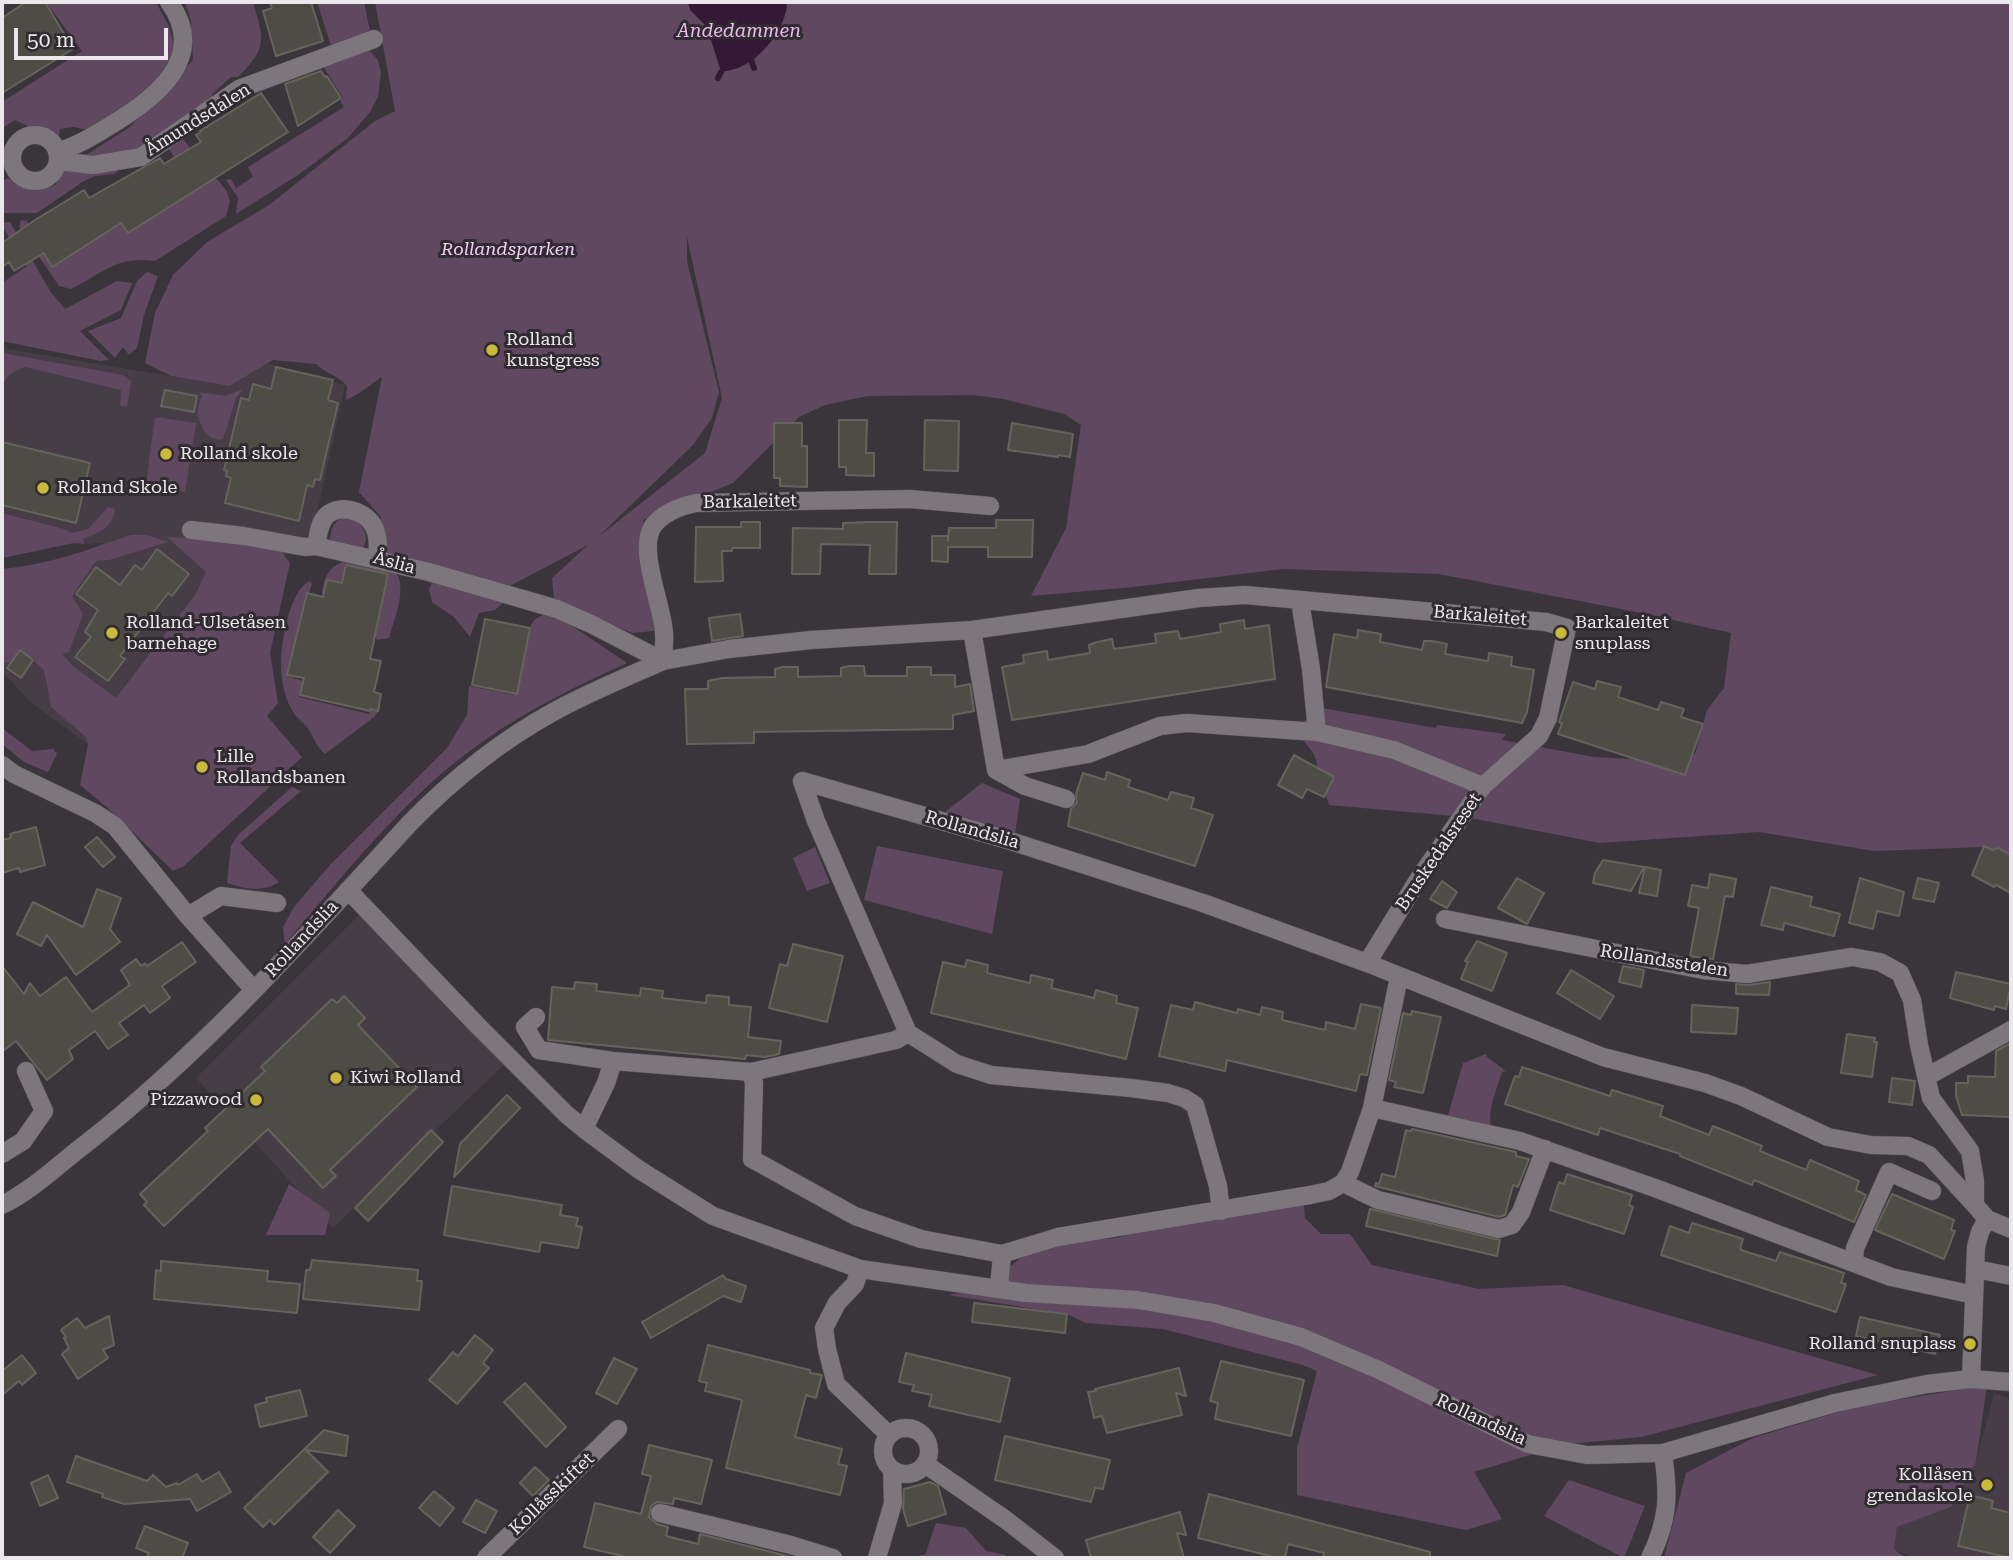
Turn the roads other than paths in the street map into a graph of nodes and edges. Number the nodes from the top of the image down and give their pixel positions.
1 (169, 2) edge
2 (374, 39) dead end
3 (58, 157) junction
4 (8, 172) edge
5 (990, 506) dead end
6 (191, 530) dead end
7 (316, 546) junction
8 (377, 559) junction
9 (1300, 601) junction
10 (972, 630) junction
11 (663, 661) junction
12 (1548, 718) joint
13 (1317, 732) junction
14 (6, 770) edge
15 (996, 770) junction
16 (1483, 786) junction
17 (1066, 799) dead end
18 (348, 890) junction
19 (277, 903) dead end
20 (188, 916) junction
21 (1445, 919) dead end
22 (1367, 963) junction
23 (1399, 976) junction
24 (254, 990) junction
25 (536, 1017) dead end
26 (2011, 1030) edge
27 (908, 1033) junction
28 (613, 1061) junction
29 (26, 1071) dead end
30 (751, 1072) junction
31 (1928, 1076) junction
32 (1372, 1108) junction
33 (584, 1129) junction
34 (1545, 1149) junction
35 (2, 1154) edge
36 (1343, 1183) junction
37 (1932, 1191) dead end
38 (2, 1205) edge
39 (1220, 1211) junction
40 (1981, 1212) junction
41 (2011, 1229) edge
42 (1002, 1254) junction
43 (1854, 1263) junction
44 (860, 1269) junction
45 (1976, 1269) junction
46 (2011, 1276) edge
47 (999, 1288) junction
48 (1974, 1295) junction
49 (1971, 1379) junction
50 (2011, 1382) edge
51 (618, 1429) dead end
52 (889, 1435) junction
53 (1663, 1452) junction
54 (925, 1464) junction
55 (892, 1469) junction
56 (660, 1513) dead end
57 (486, 1558) edge
58 (833, 1558) edge
59 (877, 1558) edge
60 (1055, 1558) edge
61 (1650, 1558) edge

1 - 3 street, Åmundsdalen
2 - 3 street, Åmundsdalen
3 - 4 street, Åmundsdalen
3 - 4 street, Åmundsdalen
5 - 11 street, Barkaleitet
6 - 7 street, Åslia
7 - 8 street, Åslia
7 - 8 street
8 - 11 street, Åslia
9 - 10 street, Barkaleitet
9 - 12 street, Barkaleitet
9 - 13 street
10 - 11 street, Barkaleitet
10 - 15 street
11 - 18 street, Barkaleitet
12 - 16 street, Bruskedalsreset
13 - 15 street
13 - 16 street
14 - 20 street
15 - 17 street
16 - 22 street, Bruskedalsreset
18 - 24 street, Rollandslia
18 - 33 street, Rollandslia
19 - 20 street
20 - 24 street
21 - 31 street, Rollandsstølen
22 - 23 street, Rollandslia
22 - 27 street, Rollandslia
23 - 32 street
23 - 40 street, Rollandslia
24 - 38 street, Rollandslia
25 - 28 street
26 - 31 street
27 - 30 street
27 - 39 street
28 - 30 street
28 - 33 street
29 - 35 street
30 - 42 street
31 - 40 street, Rollandsstølen
32 - 34 street
32 - 36 street
33 - 44 street, Rollandslia
34 - 36 street
34 - 43 street
36 - 39 street
37 - 43 street
39 - 42 street
40 - 41 street
40 - 45 street
42 - 47 street
43 - 48 street
44 - 47 street, Rollandslia
44 - 52 street
45 - 46 street
45 - 48 street
47 - 53 street, Rollandslia
48 - 49 street
49 - 50 street, Rollandslia
49 - 53 street, Rollandslia
51 - 57 street, Kollåsskiftet
52 - 54 street
52 - 55 street
53 - 61 street
54 - 55 street
54 - 60 street
55 - 59 street
56 - 58 street

